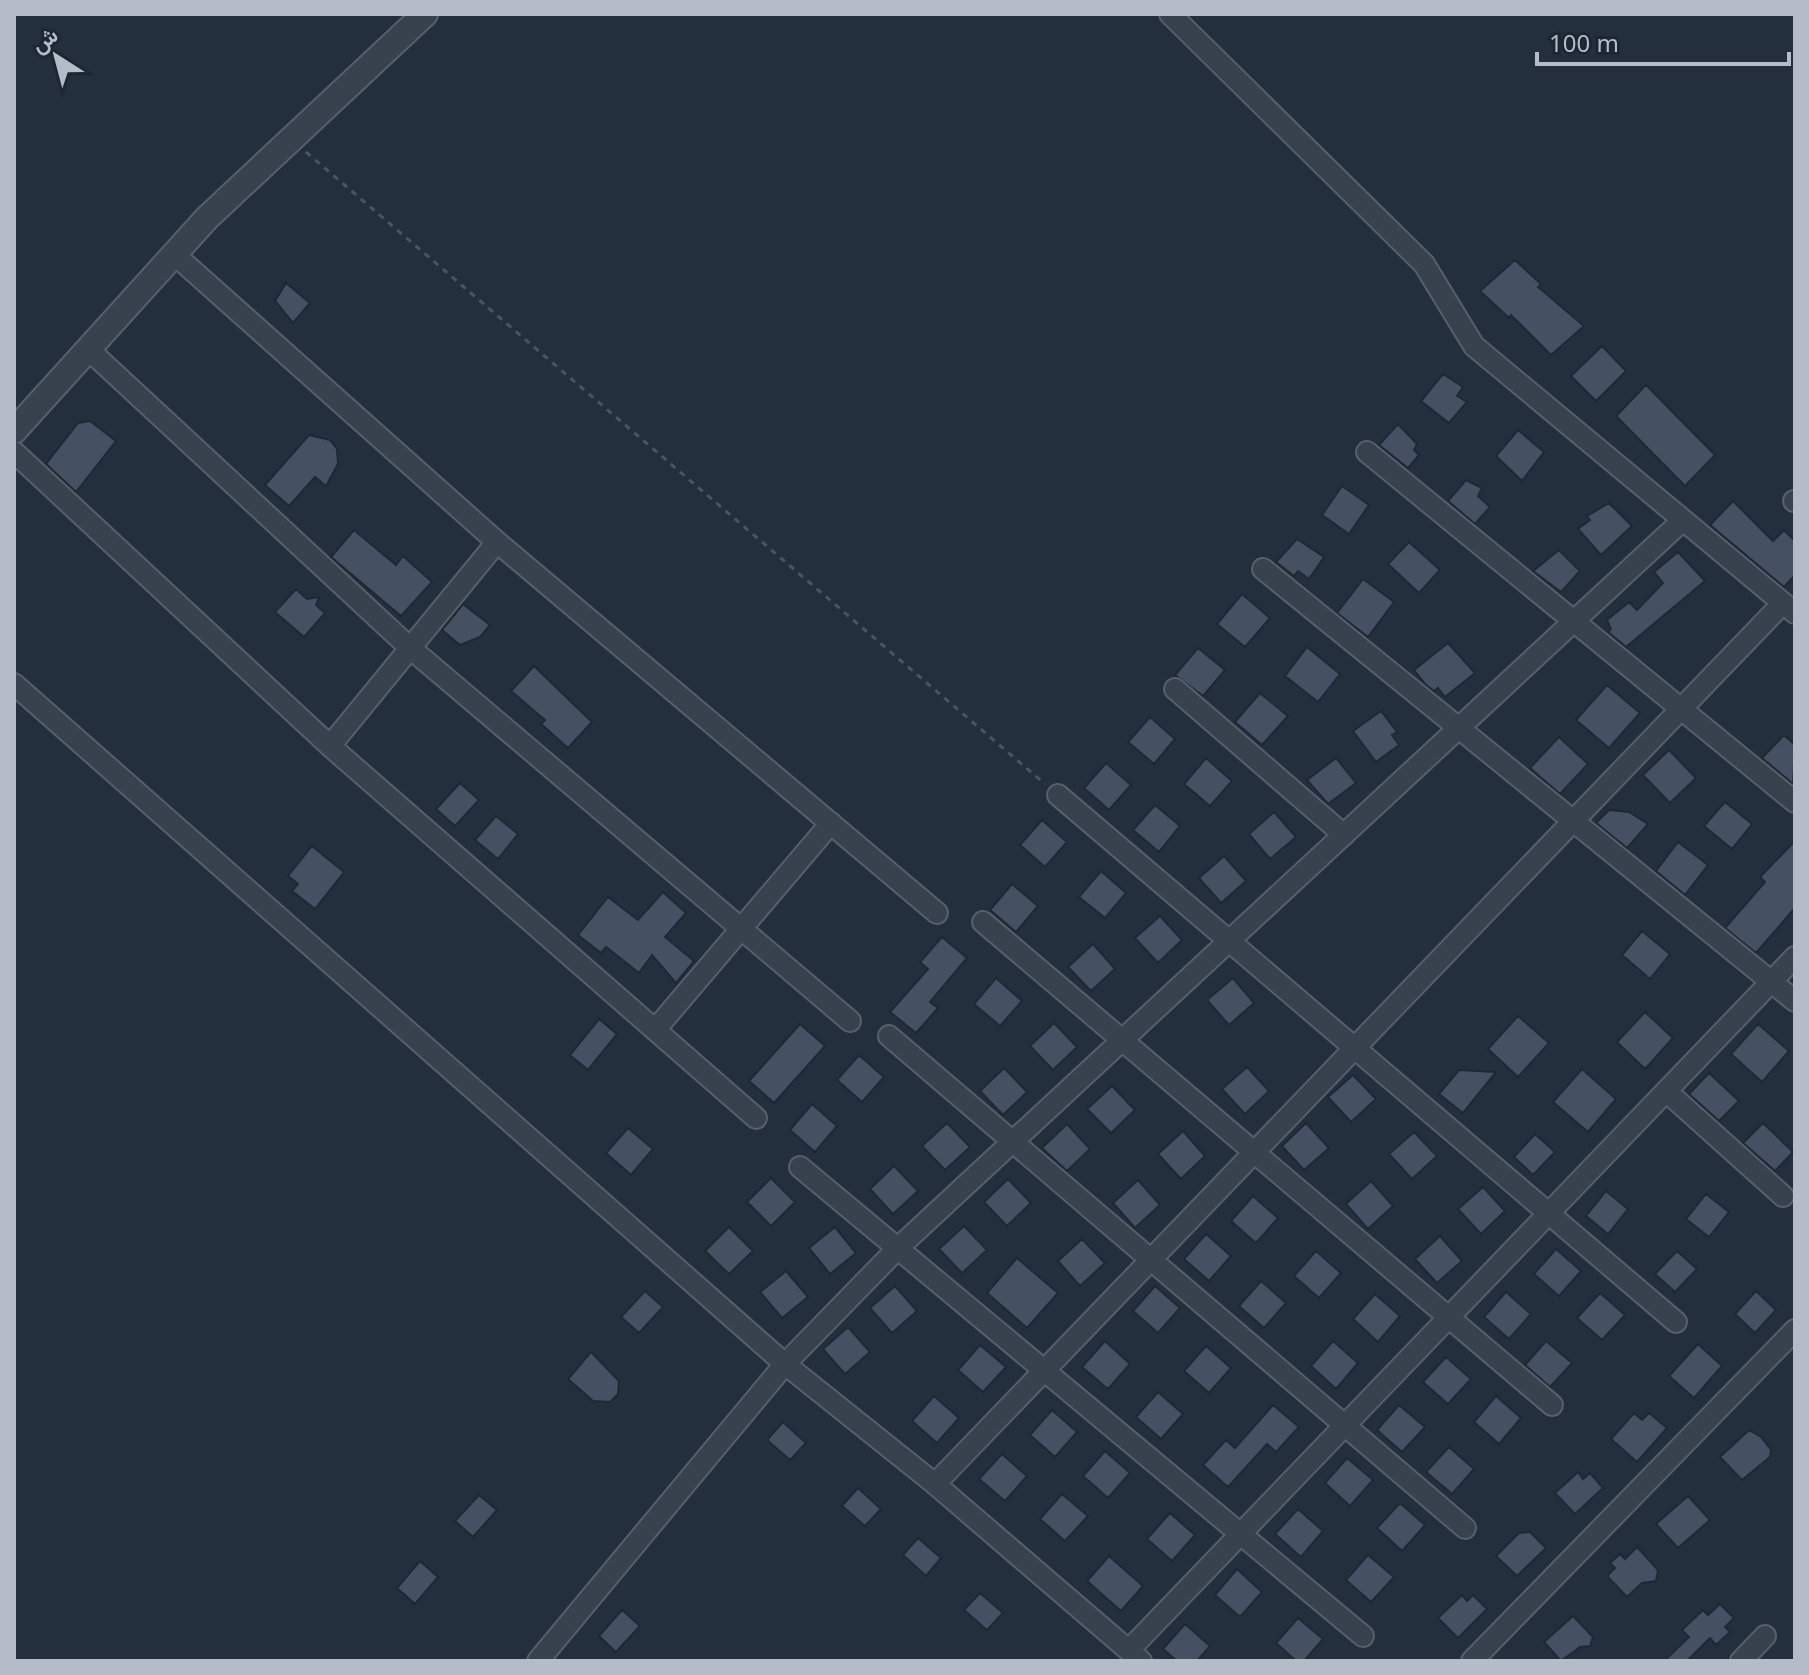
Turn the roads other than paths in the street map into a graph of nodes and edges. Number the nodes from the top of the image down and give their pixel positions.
1 (425, 14) edge
2 (1170, 14) edge
3 (174, 254) junction
4 (88, 349) junction
5 (14, 431) edge
6 (14, 452) edge
7 (1367, 452) dead end
8 (1683, 520) junction
9 (497, 542) junction
10 (1263, 569) dead end
11 (1789, 608) edge
12 (1574, 622) junction
13 (409, 647) junction
14 (14, 684) edge
15 (1175, 689) dead end
16 (1681, 709) junction
17 (1459, 728) junction
18 (330, 746) junction
19 (1058, 795) road end
20 (1795, 802) edge
21 (1573, 821) junction
22 (831, 823) junction
23 (1344, 835) junction
24 (937, 913) dead end
25 (983, 922) dead end
26 (739, 930) junction
27 (1229, 941) junction
28 (1795, 957) edge
29 (1772, 982) junction
30 (1795, 1001) edge
31 (850, 1021) dead end
32 (655, 1030) junction
33 (889, 1036) dead end
34 (1123, 1040) junction
35 (1354, 1048) junction
36 (1666, 1091) junction
37 (756, 1118) dead end
38 (1013, 1142) junction
39 (1254, 1152) junction
40 (800, 1167) dead end
41 (1783, 1196) dead end
42 (1549, 1213) junction
43 (898, 1248) junction
44 (1150, 1260) junction
45 (1449, 1317) junction
46 (1676, 1322) dead end
47 (1795, 1330) edge
48 (785, 1364) junction
49 (1044, 1370) junction
50 (1552, 1405) dead end
51 (1345, 1425) junction
52 (935, 1484) junction
53 (1465, 1528) dead end
54 (1240, 1534) junction
55 (1363, 1636) dead end
56 (1765, 1636) dead end
57 (1135, 1656) edge
58 (538, 1661) edge
59 (1472, 1661) edge
60 (1741, 1661) edge

1 - 3 street
2 - 8 street
3 - 4 street
3 - 9 street
4 - 5 street
4 - 13 street
6 - 18 street
7 - 12 street
8 - 11 street
8 - 12 street
9 - 13 street
9 - 22 street
10 - 17 street
11 - 16 street
12 - 16 street
12 - 17 street
13 - 18 street
13 - 26 street
14 - 48 street
15 - 23 street
16 - 20 street
16 - 21 street
17 - 21 street
17 - 23 street
18 - 32 street
19 - 27 street
21 - 29 street
21 - 35 street
22 - 24 street
22 - 26 street
23 - 27 street
25 - 34 street
26 - 31 street
26 - 32 street
27 - 34 street
27 - 35 street
28 - 29 street
29 - 30 street
29 - 36 street
32 - 37 street
33 - 38 street
34 - 38 street
34 - 39 street
35 - 39 street
35 - 42 street
36 - 41 street
36 - 42 street
38 - 43 street
38 - 44 street
39 - 44 street
39 - 45 street
40 - 43 street
42 - 45 street
42 - 46 street
43 - 48 street
43 - 49 street
44 - 49 street
44 - 51 street
45 - 50 street
45 - 51 street
47 - 59 street
48 - 52 street
48 - 58 street
49 - 52 street
49 - 54 street
51 - 53 street
51 - 54 street
52 - 57 street
54 - 55 street
54 - 57 street
56 - 60 street

